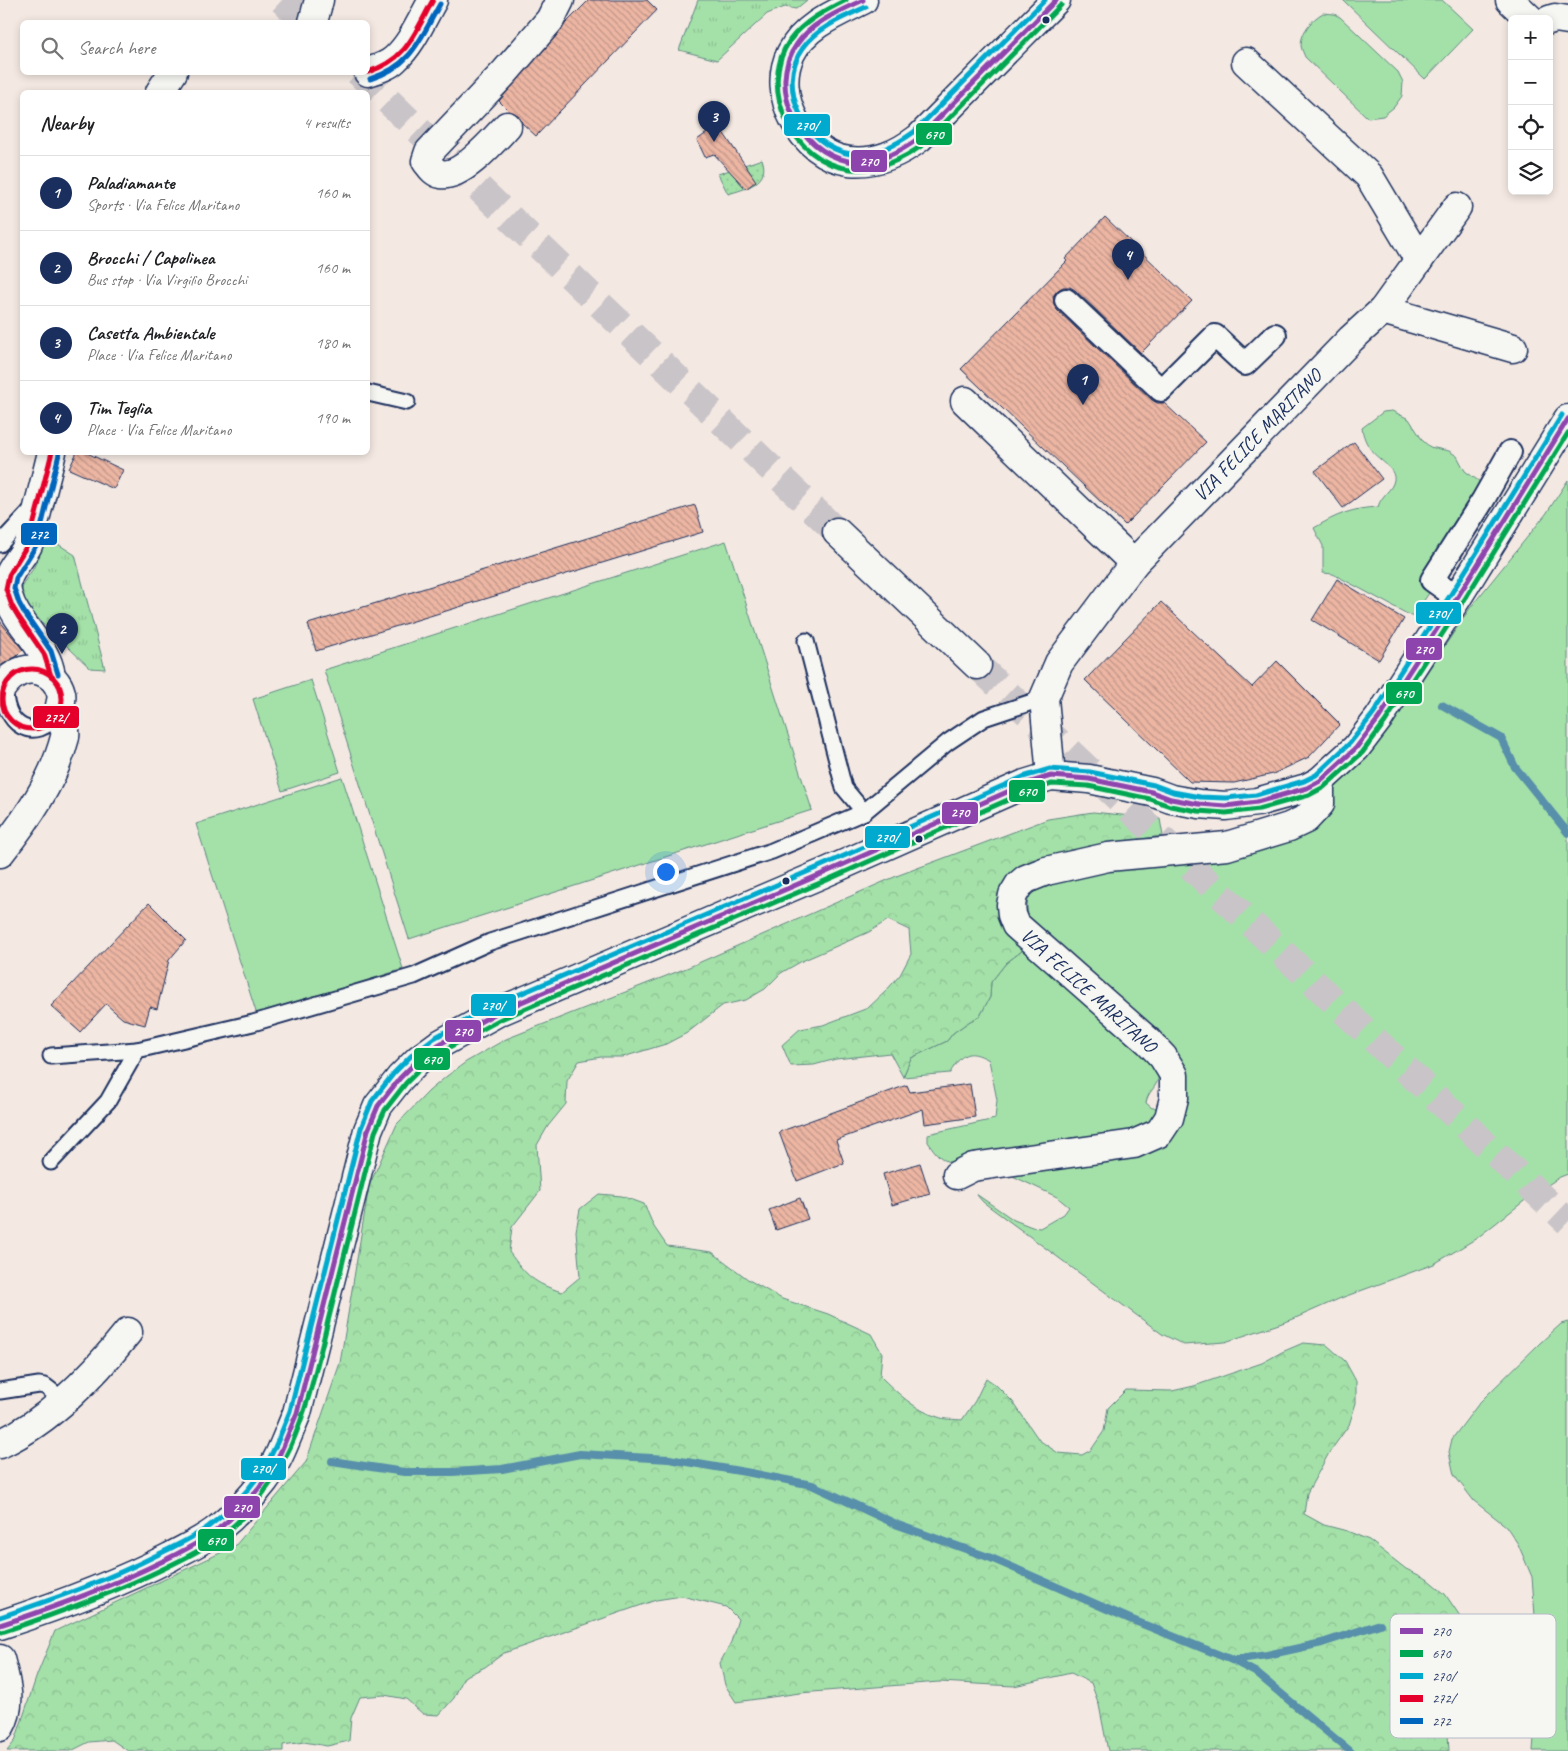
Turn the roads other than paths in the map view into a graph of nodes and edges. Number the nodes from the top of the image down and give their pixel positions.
1 (319, 0) edge
2 (433, 0) edge
3 (560, 0) edge
4 (863, 0) edge
5 (1056, 0) edge
6 (1510, 0) edge
7 (1526, 15) edge
8 (1553, 19) edge
9 (314, 20) edge
10 (1568, 20) edge
11 (1246, 62) dead end
12 (370, 71) edge
13 (171, 75) edge
14 (161, 90) edge
15 (507, 126) dead end
16 (1457, 207) dead end
17 (1419, 260) junction
18 (1066, 300) dead end
19 (1382, 310) junction
20 (1275, 334) dead end
21 (1514, 348) dead end
22 (370, 394) edge
23 (965, 401) dead end
24 (407, 402) dead end
25 (1568, 419) edge
26 (1510, 452) dead end
27 (51, 455) edge
28 (40, 500) junction
29 (837, 532) tunnel mouth
30 (0, 544) edge
31 (1134, 563) junction
32 (1457, 598) junction
33 (806, 641) dead end
34 (977, 665) tunnel mouth
35 (51, 676) junction
36 (3, 686) edge
37 (1044, 698) junction
38 (59, 712) junction
39 (1051, 776) junction
40 (1320, 781) junction
41 (864, 812) junction
42 (0, 853) edge
43 (137, 1050) junction
44 (51, 1056) dead end
45 (51, 1162) dead end
46 (957, 1175) dead end
47 (128, 1332) dead end
48 (0, 1391) edge
49 (63, 1400) junction
50 (0, 1444) edge
51 (0, 1625) edge
52 (0, 1659) edge
53 (0, 1727) edge

1 - 9 main road
2 - 12 main road
3 - 15 main road
4 - 5 main road
6 - 7 main road
8 - 10 main road
11 - 17 main road
13 - 14 main road
16 - 17 main road, VIA FELICE MARITANO
17 - 19 main road, VIA FELICE MARITANO
18 - 20 street
19 - 21 main road
19 - 31 main road, VIA FELICE MARITANO
22 - 24 lane
23 - 31 main road
25 - 32 main road
26 - 32 street
27 - 28 main road
28 - 30 lane
28 - 35 main road
29 - 34 main road
31 - 37 main road, VIA FELICE MARITANO
32 - 40 main road
33 - 41 lane
35 - 36 main road
35 - 38 main road
36 - 38 lane
37 - 39 main road, VIA FELICE MARITANO
37 - 41 lane
38 - 42 main road
39 - 40 main road
39 - 51 main road
40 - 46 main road, VIA FELICE MARITANO
41 - 43 lane
43 - 44 lane
43 - 45 lane
47 - 49 main road
48 - 49 lane
49 - 50 main road
52 - 53 main road

